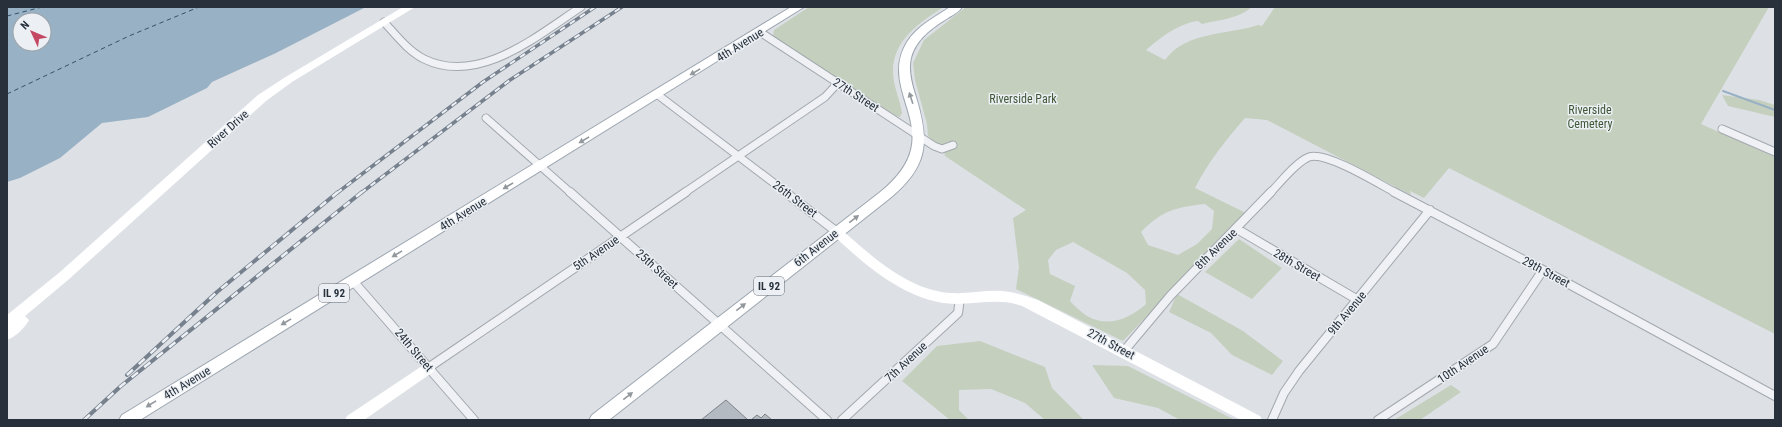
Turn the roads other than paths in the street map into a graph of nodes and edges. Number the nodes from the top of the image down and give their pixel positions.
1 (410, 7) edge
2 (581, 7) edge
3 (799, 7) edge
4 (957, 7) edge
5 (384, 22) junction
6 (760, 32) junction
7 (837, 84) junction
8 (658, 95) junction
9 (486, 118) dead end
10 (1722, 129) dead end
11 (920, 136) junction
12 (953, 145) dead end
13 (1775, 152) edge
14 (738, 156) junction
15 (1314, 156) joint
16 (541, 166) junction
17 (1430, 210) junction
18 (1237, 229) junction
19 (837, 232) junction
20 (621, 237) junction
21 (1542, 270) junction
22 (64, 276) junction
23 (353, 281) junction
24 (960, 298) junction
25 (1358, 300) junction
26 (7, 323) edge
27 (719, 324) junction
28 (7, 334) edge
29 (1124, 351) junction
30 (428, 368) junction
31 (1775, 396) edge
32 (127, 420) edge
33 (352, 420) edge
34 (474, 420) edge
35 (597, 420) edge
36 (827, 420) edge
37 (842, 420) edge
38 (1255, 420) edge
39 (1272, 420) edge
40 (1378, 420) edge

1 - 5 street, River Drive
2 - 5 street
3 - 6 main road, 4th Avenue / IL 92
11 -> 4 main road, IL 92
5 - 22 street, River Drive
6 - 7 street, 27th Street
6 -> 8 main road, 4th Avenue / IL 92
7 - 11 street, 27th Street
7 - 14 street, 5th Avenue
8 - 14 street, 26th Street
8 -> 16 main road, 4th Avenue / IL 92
9 - 16 street, 25th Street
10 - 13 street
11 - 12 street, 27th Street
19 -> 11 main road, 6th Avenue / IL 92
14 - 19 street, 26th Street
14 - 20 street, 5th Avenue
15 - 17 street, 29th Street
15 - 18 street, 8th Avenue
16 - 20 street, 25th Street
16 -> 23 main road, 4th Avenue / IL 92
17 - 21 street, 29th Street
17 - 25 street, 9th Avenue
18 - 25 street, 28th Street
18 - 29 street, 8th Avenue
19 - 24 street, 26th Street
27 -> 19 main road, 6th Avenue / IL 92
20 - 27 street, 25th Street
20 - 30 street, 5th Avenue
21 - 31 street, 29th Street
21 - 40 street, 10th Avenue
22 - 26 street, River Drive
22 - 28 street, River Drive
23 - 30 street, 24th Street
23 -> 32 main road, 4th Avenue / IL 92
24 - 29 street, 27th Street
24 - 37 street, 7th Avenue
25 - 39 street, 9th Avenue
35 -> 27 main road, 6th Avenue / IL 92
27 - 36 street, 25th Street
29 - 38 street, 27th Street
30 - 33 street, 5th Avenue
30 - 34 street, 24th Street

